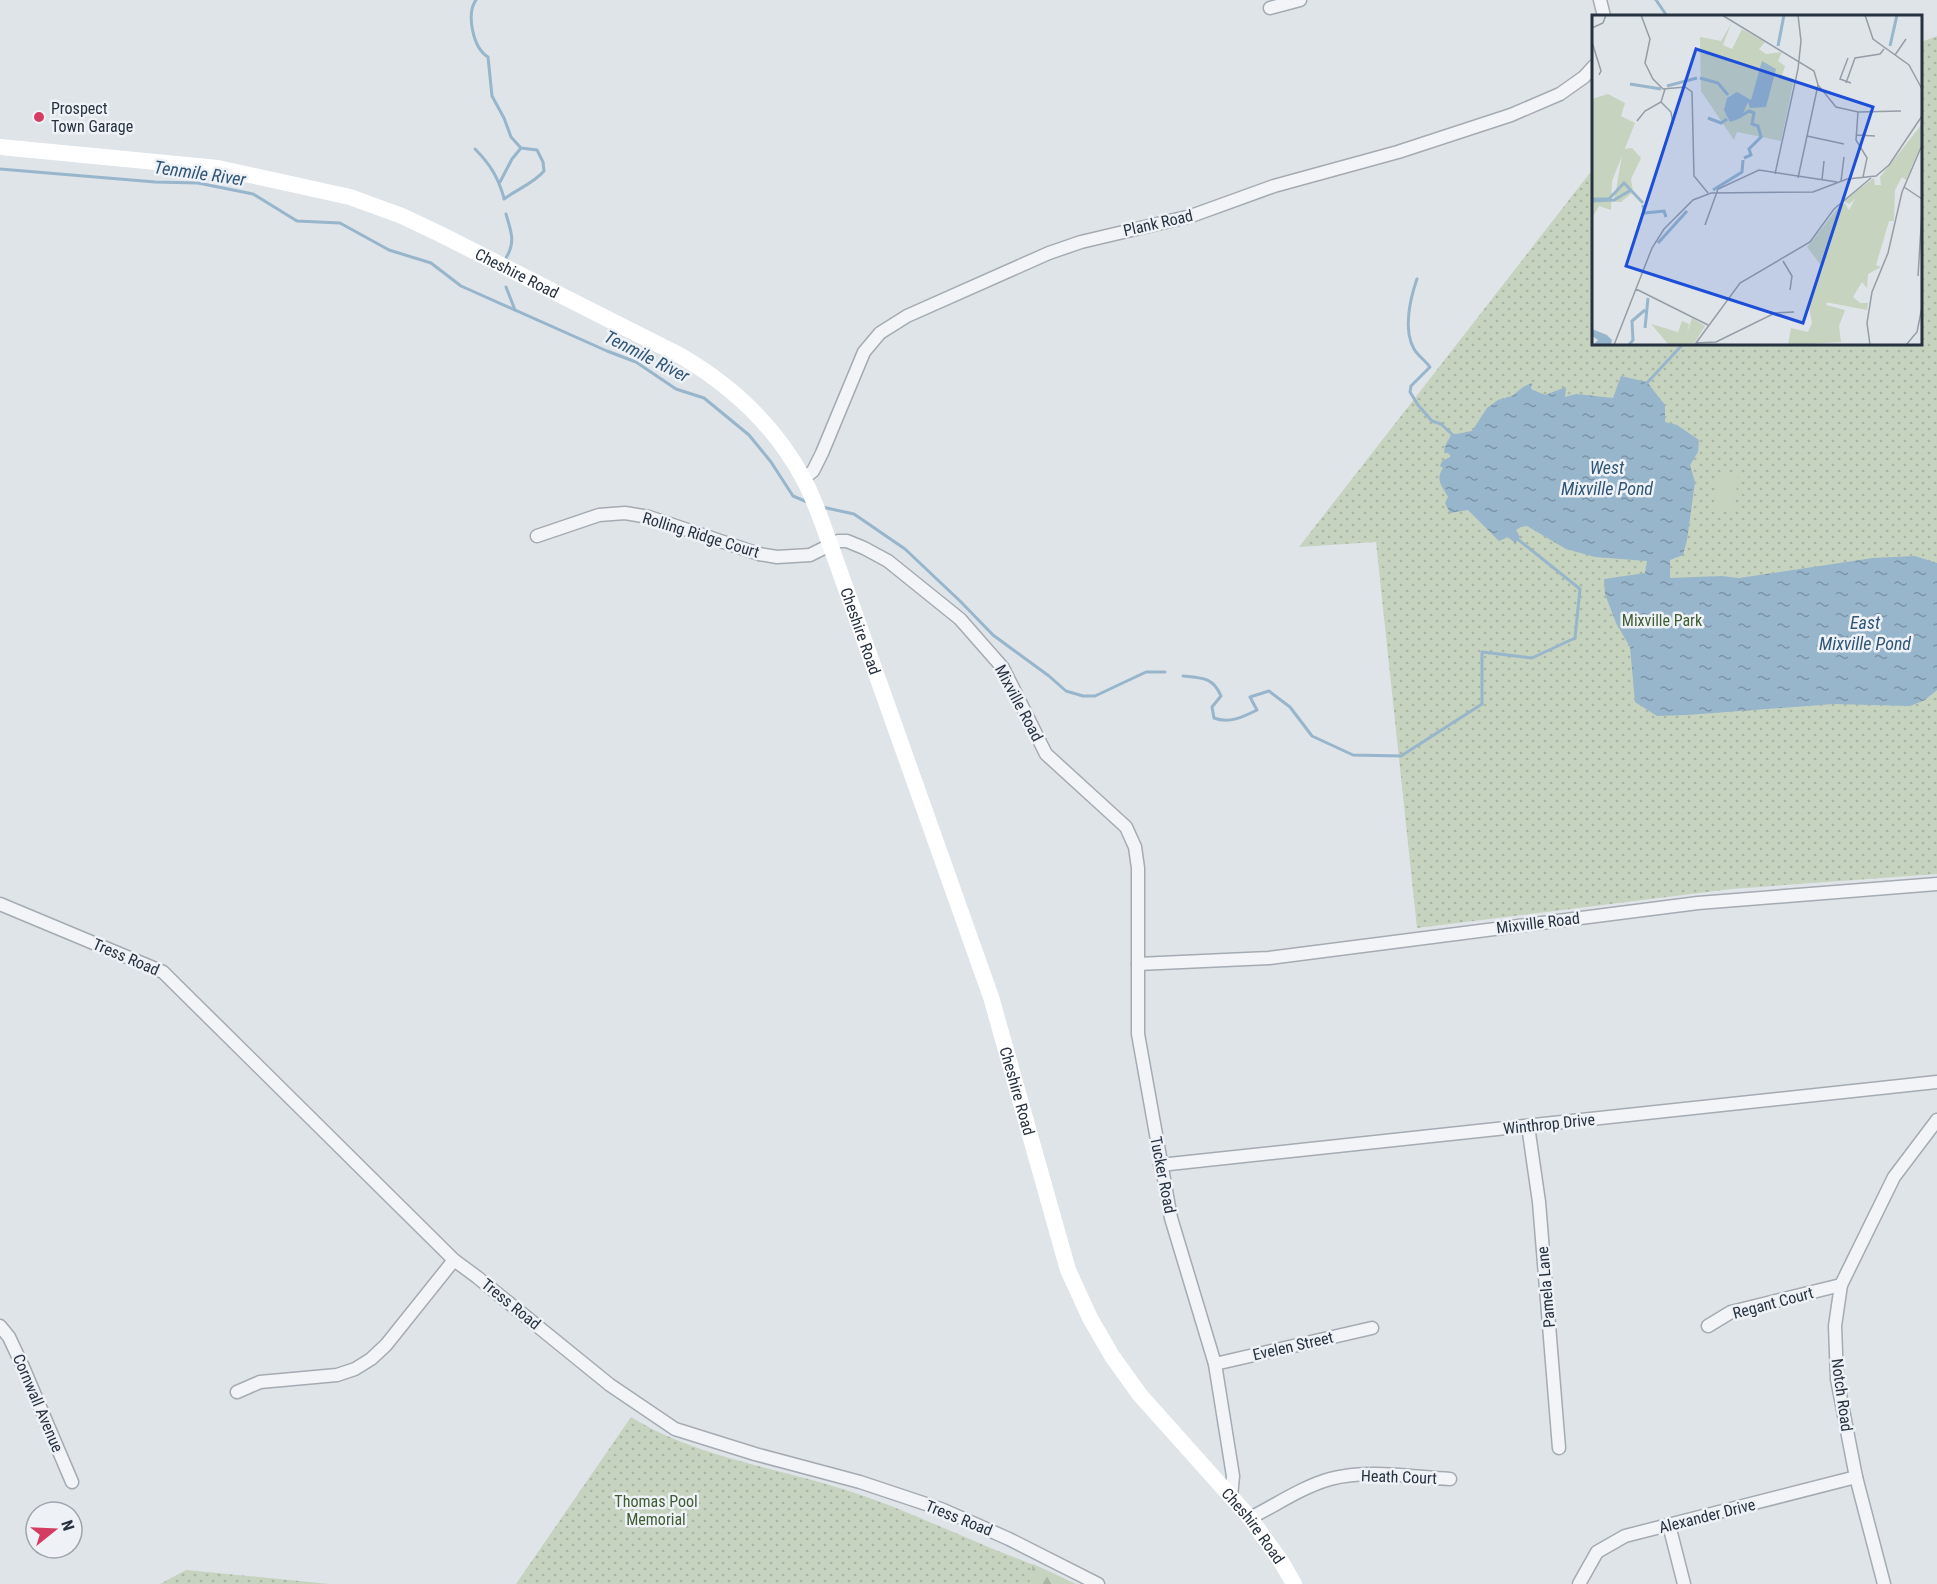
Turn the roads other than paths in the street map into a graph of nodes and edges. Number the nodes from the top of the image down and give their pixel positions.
1 (1300, 0) edge
2 (1600, 0) edge
3 (1270, 8) dead end
4 (1604, 15) edge
5 (1592, 67) edge
6 (0, 147) edge
7 (803, 479) junction
8 (537, 536) dead end
9 (830, 544) junction
10 (1135, 847) joint
11 (1937, 884) edge
12 (0, 904) edge
13 (1138, 964) junction
14 (1937, 1082) edge
15 (1937, 1120) edge
16 (1528, 1126) junction
17 (1160, 1165) junction
18 (454, 1260) junction
19 (1841, 1285) junction
20 (0, 1326) edge
21 (1708, 1326) dead end
22 (1372, 1328) dead end
23 (1215, 1364) junction
24 (237, 1392) dead end
25 (1559, 1448) dead end
26 (1856, 1477) junction
27 (1450, 1479) dead end
28 (72, 1482) dead end
29 (1231, 1497) junction
30 (1250, 1518) junction
31 (1669, 1525) junction
32 (1098, 1584) edge
33 (1294, 1584) edge
34 (1579, 1584) edge
35 (1684, 1584) edge
36 (1884, 1584) edge

1 - 3 street
2 - 4 street
5 - 7 street, Plank Road
6 - 7 main road, Cheshire Road
7 - 9 main road, Cheshire Road
8 - 9 street, Rolling Ridge Court
9 - 10 street, Mixville Road
9 - 29 main road, Cheshire Road
10 - 13 street, Tucker Road
11 - 13 street, Mixville Road
12 - 18 street, Tress Road
13 - 17 street, Tucker Road
14 - 16 street, Winthrop Drive
15 - 19 street, Notch Road
16 - 17 street, Winthrop Drive
16 - 25 street, Pamela Lane
17 - 23 street, Tucker Road
18 - 24 street
18 - 32 street, Tress Road
19 - 21 street, Regant Court
19 - 26 street, Notch Road
20 - 28 street, Cornwall Avenue
22 - 23 street, Evelen Street
23 - 29 street, Tucker Road
26 - 31 street, Alexander Drive
26 - 36 street, Notch Road
27 - 30 street, Heath Court
29 - 30 main road, Cheshire Road
30 - 33 main road, Cheshire Road
31 - 34 street, Alexander Drive
31 - 35 street

